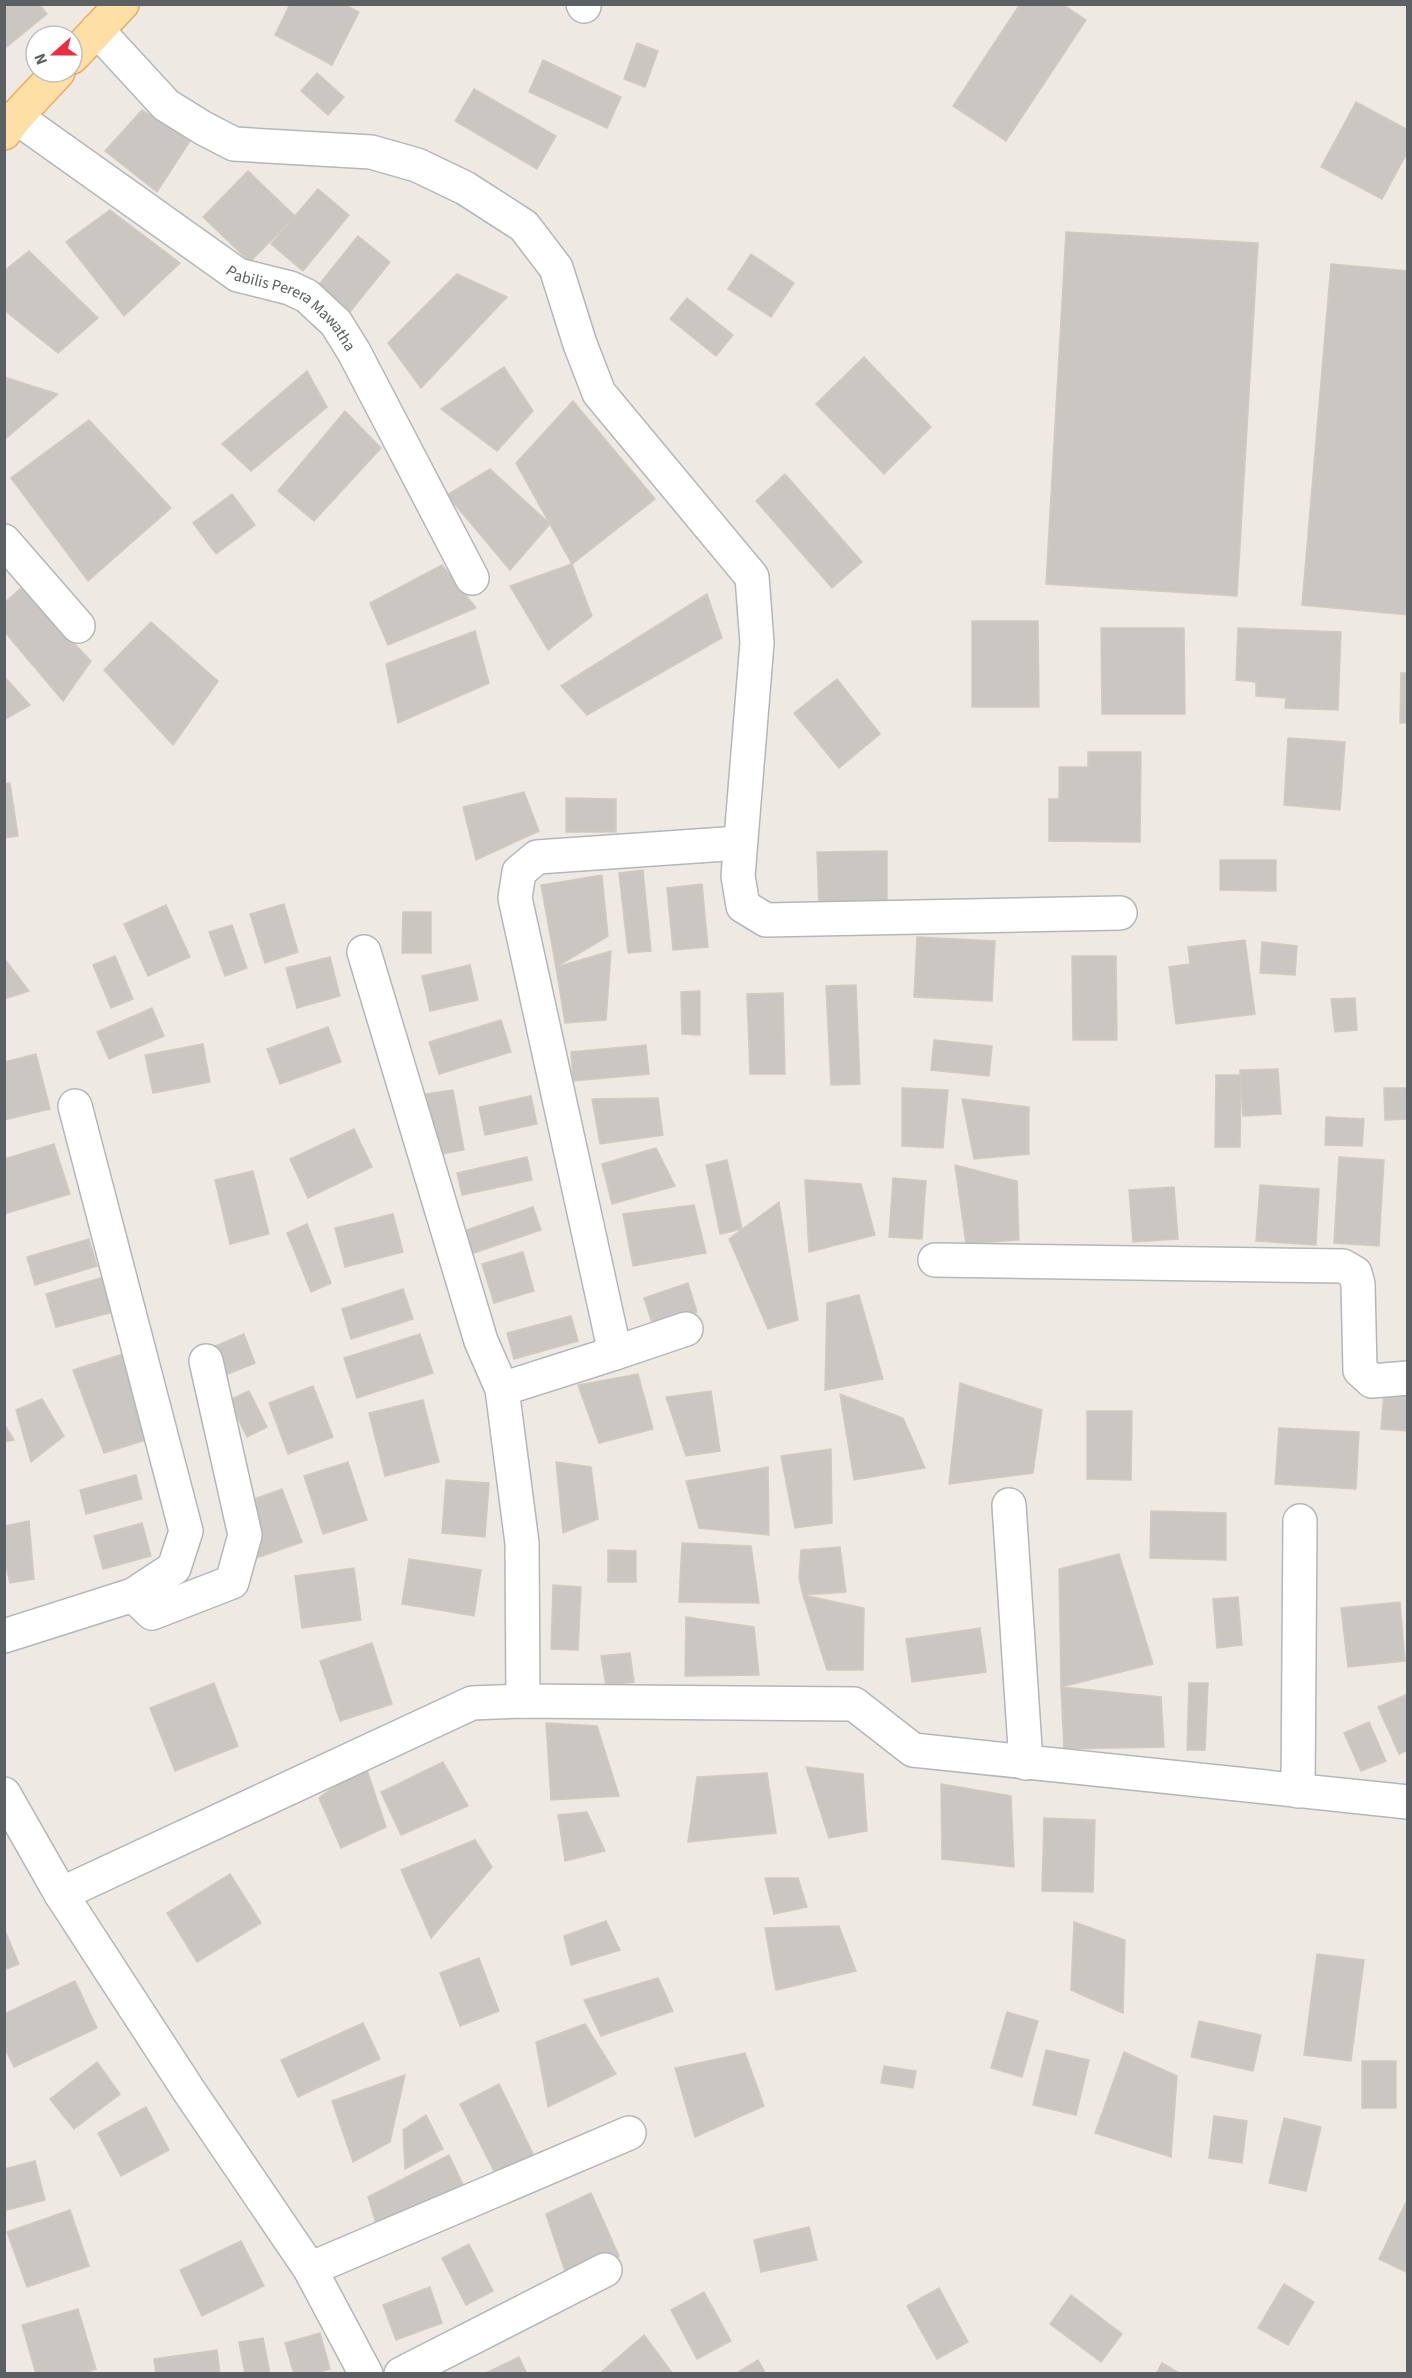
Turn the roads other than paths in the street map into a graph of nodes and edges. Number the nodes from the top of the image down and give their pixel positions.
1 (122, 4) edge
2 (97, 30) junction
3 (84, 44) edge
4 (47, 84) edge
5 (10, 125) edge
6 (4, 541) edge
7 (472, 578) dead end
8 (78, 626) dead end
9 (740, 843) junction
10 (1120, 913) dead end
11 (364, 952) dead end
12 (75, 1106) dead end
13 (935, 1260) dead end
14 (686, 1329) dead end
15 (615, 1353) junction
16 (206, 1361) dead end
17 (1407, 1378) edge
18 (502, 1389) junction
19 (1009, 1505) dead end
20 (1300, 1521) dead end
21 (134, 1595) junction
22 (4, 1636) edge
23 (523, 1701) junction
24 (1026, 1763) junction
25 (1298, 1791) junction
26 (4, 1794) edge
27 (1407, 1802) edge
28 (61, 1894) junction
29 (629, 2133) dead end
30 (310, 2269) junction
31 (605, 2270) dead end
32 (366, 2373) edge
33 (401, 2373) edge

1 - 2 main road
2 - 3 main road
2 - 9 street
4 - 5 main road
5 - 7 street, Pabilis Perera Mawatha
6 - 8 street
9 - 10 street
9 - 15 street
11 - 18 street
12 - 21 street
13 - 17 street
14 - 15 street
15 - 18 street
16 - 21 street
18 - 23 street
19 - 24 street
20 - 25 street
21 - 22 street
23 - 24 street
23 - 28 street
24 - 25 street
25 - 27 street
26 - 28 street
28 - 30 street
29 - 30 street
30 - 32 street
31 - 33 street

